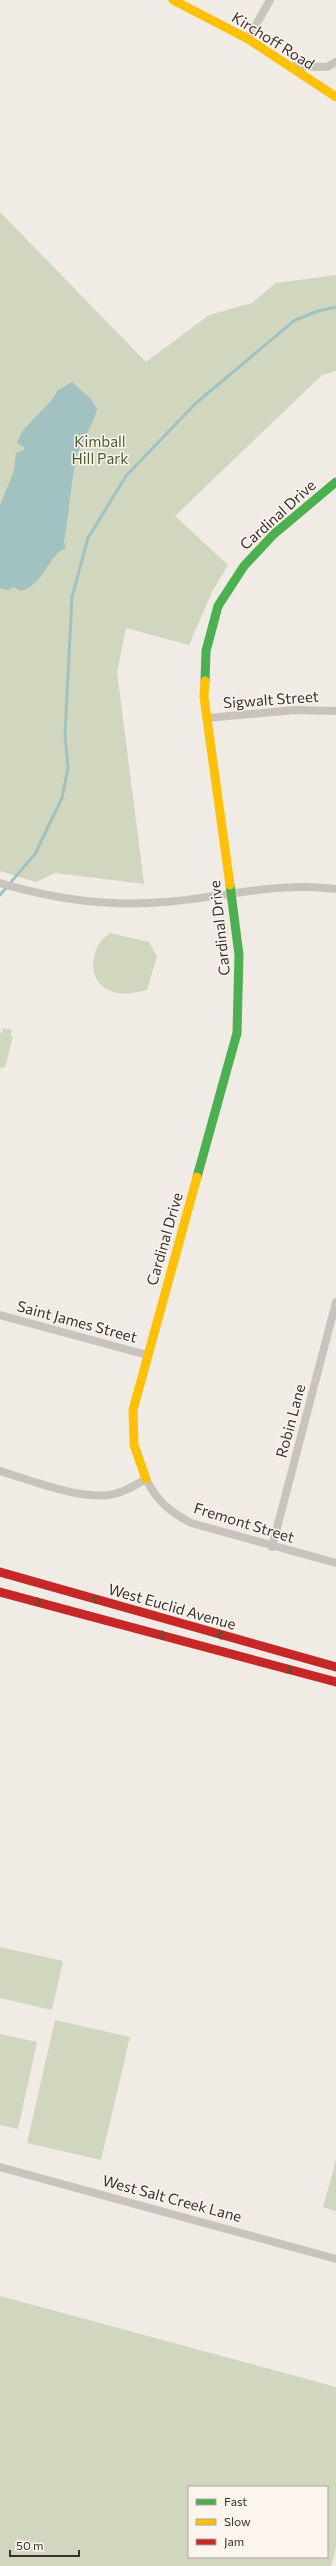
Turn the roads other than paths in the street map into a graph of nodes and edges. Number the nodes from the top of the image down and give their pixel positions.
1 (173, 0) edge
2 (270, 0) edge
3 (248, 39) junction
4 (336, 62) edge
5 (289, 66) junction
6 (336, 97) edge
7 (336, 482) edge
8 (336, 711) edge
9 (207, 718) junction
10 (2, 884) edge
11 (336, 889) edge
12 (231, 895) junction
13 (336, 1302) edge
14 (0, 1315) edge
15 (147, 1355) junction
16 (0, 1471) edge
17 (146, 1479) junction
18 (272, 1547) junction
19 (336, 1563) edge
20 (0, 1572) edge
21 (0, 1592) edge
22 (336, 1667) edge
23 (336, 1682) edge
24 (0, 2167) edge
25 (336, 2259) edge

1 - 3 street, Kirchoff Road
2 - 3 street
3 - 5 street, Kirchoff Road
4 - 5 street
5 - 6 street, Kirchoff Road
7 - 9 street, Cardinal Drive
8 - 9 street, Sigwalt Street
9 - 12 street, Cardinal Drive
10 - 12 street
11 - 12 street
12 - 15 street, Cardinal Drive
13 - 18 street, Robin Lane
14 - 15 street, Saint James Street
15 - 17 street, Cardinal Drive
16 - 17 street
17 - 18 street, Fremont Street
18 - 19 street, Fremont Street
22 -> 20 street, West Euclid Avenue
21 -> 23 street, West Euclid Avenue
24 - 25 street, West Salt Creek Lane

